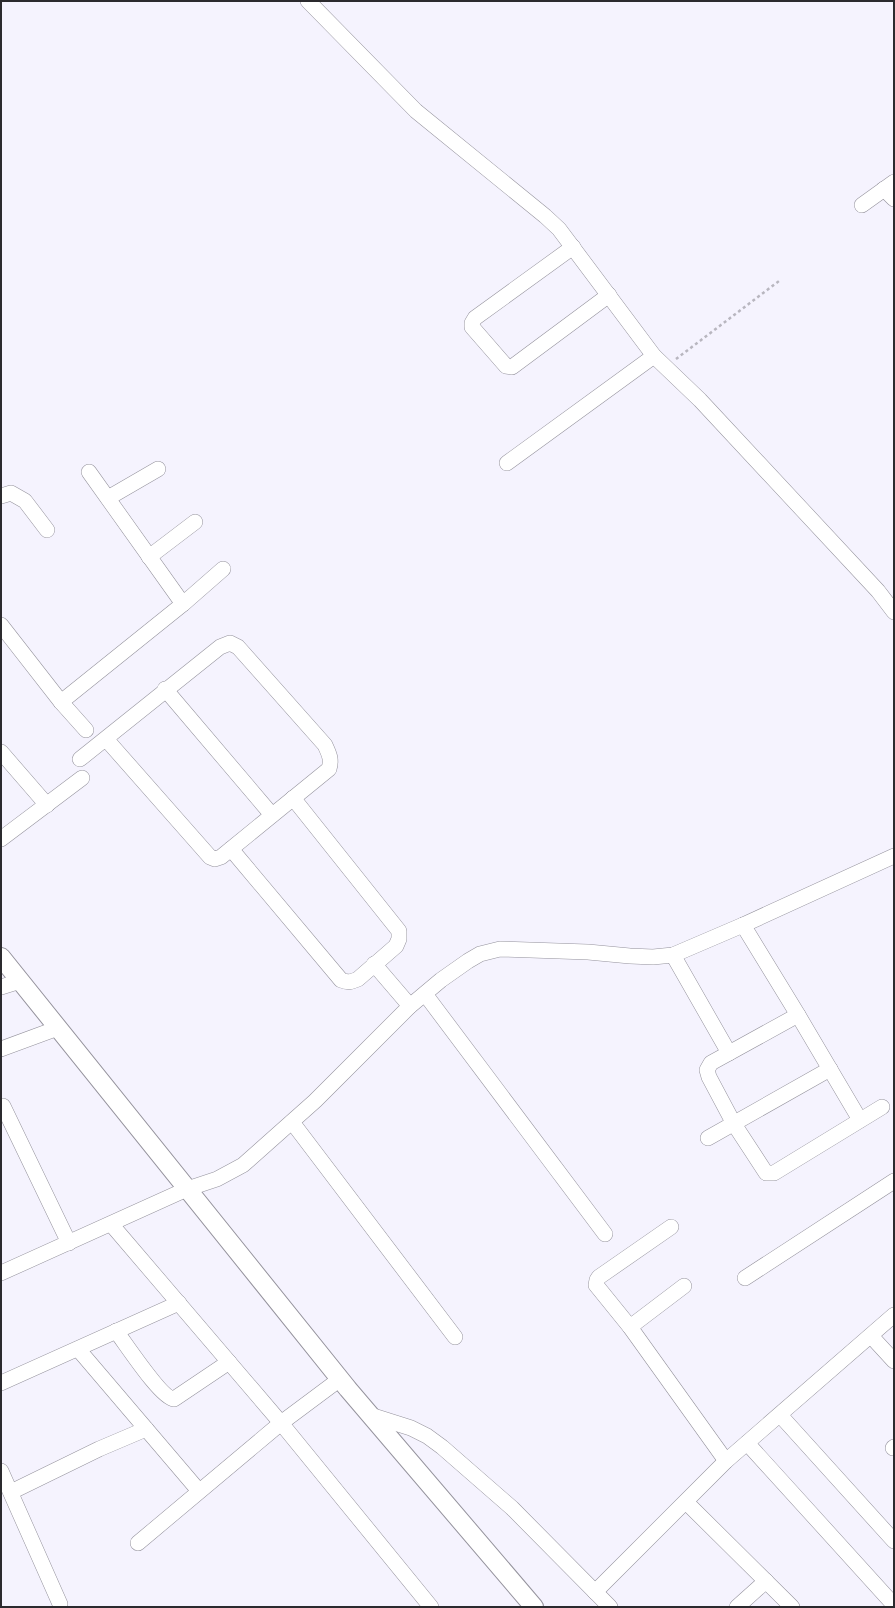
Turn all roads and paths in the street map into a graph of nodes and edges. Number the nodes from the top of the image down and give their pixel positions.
1 (311, 2) edge
2 (891, 190) edge
3 (862, 205) dead end
4 (573, 247) junction
5 (779, 281) dead end
6 (609, 295) junction
7 (654, 356) junction
8 (666, 367) junction
9 (507, 463) dead end
10 (158, 468) dead end
11 (89, 472) dead end
12 (1, 496) edge
13 (108, 498) junction
14 (195, 522) dead end
15 (47, 530) dead end
16 (149, 557) junction
17 (223, 569) dead end
18 (183, 604) junction
19 (894, 612) edge
20 (1, 625) edge
21 (165, 689) junction
22 (61, 702) junction
23 (86, 730) dead end
24 (106, 739) junction
25 (1, 752) edge
26 (80, 759) dead end
27 (82, 778) dead end
28 (293, 798) junction
29 (47, 805) junction
30 (272, 815) junction
31 (1, 840) edge
32 (231, 849) junction
33 (894, 856) edge
34 (743, 925) junction
35 (673, 955) junction
36 (1, 957) edge
37 (374, 964) junction
38 (20, 981) junction
39 (1, 987) edge
40 (425, 994) junction
41 (410, 1006) junction
42 (798, 1015) junction
43 (58, 1028) junction
44 (1, 1049) edge
45 (729, 1053) junction
46 (830, 1069) junction
47 (3, 1106) dead end
48 (882, 1107) dead end
49 (860, 1120) junction
50 (292, 1122) junction
51 (734, 1124) junction
52 (708, 1138) dead end
53 (894, 1181) edge
54 (187, 1189) junction
55 (111, 1224) junction
56 (671, 1227) dead end
57 (605, 1234) dead end
58 (69, 1243) junction
59 (1, 1273) edge
60 (745, 1278) dead end
61 (684, 1286) dead end
62 (179, 1303) junction
63 (894, 1315) edge
64 (630, 1327) junction
65 (116, 1331) junction
66 (871, 1336) junction
67 (455, 1337) dead end
68 (78, 1348) junction
69 (894, 1361) edge
70 (229, 1362) junction
71 (340, 1379) junction
72 (1, 1383) edge
73 (370, 1415) junction
74 (780, 1415) junction
75 (281, 1423) junction
76 (146, 1429) junction
77 (747, 1443) junction
78 (726, 1461) junction
79 (1, 1471) edge
80 (199, 1491) junction
81 (11, 1492) junction
82 (686, 1502) junction
83 (894, 1541) edge
84 (138, 1542) dead end
85 (766, 1581) junction
86 (595, 1592) junction
87 (60, 1604) dead end
88 (894, 1605) edge
89 (431, 1607) edge
90 (534, 1607) edge
91 (610, 1607) edge
92 (737, 1607) edge
93 (792, 1607) edge

1 - 4 street
2 - 3 street
4 - 6 street
4 - 6 street
5 - 8 path
6 - 7 street
7 - 8 street
7 - 9 street
8 - 19 street
10 - 13 street
11 - 13 street
12 - 15 street
13 - 16 street
14 - 16 street
16 - 18 street
17 - 18 street
18 - 22 street
20 - 22 street
21 - 24 street
21 - 28 street
21 - 30 street
22 - 23 street
24 - 26 street
24 - 32 street
25 - 29 street
27 - 29 street
28 - 30 street
28 - 37 street
29 - 31 street
30 - 32 street
32 - 37 street
33 - 34 street
34 - 35 street
34 - 42 street
35 - 40 street
35 - 45 street
36 - 38 street
37 - 41 street
38 - 39 street
38 - 43 street
40 - 41 street
40 - 57 street
41 - 50 street
42 - 45 street
42 - 46 street
43 - 44 street
43 - 54 street
45 - 51 street
46 - 49 street
46 - 51 street
47 - 58 street
48 - 49 street
49 - 51 street
50 - 54 street
50 - 67 street
51 - 52 street
53 - 60 street
54 - 55 street
54 - 71 street
55 - 58 street
55 - 62 street
56 - 64 street
58 - 59 street
61 - 64 street
62 - 65 street
62 - 70 street
63 - 66 street
64 - 78 street
65 - 68 street
65 - 70 street
66 - 69 street
66 - 74 street
68 - 72 street
68 - 76 street
70 - 75 street
71 - 73 street
71 - 75 street
73 - 86 street
73 - 90 street
74 - 77 street
74 - 83 street
75 - 80 street
75 - 89 street
76 - 80 street
76 - 81 street
77 - 78 street
77 - 88 street
78 - 82 street
79 - 81 street
80 - 84 street
81 - 87 street
82 - 85 street
82 - 86 street
85 - 92 street
85 - 93 street
86 - 91 street

